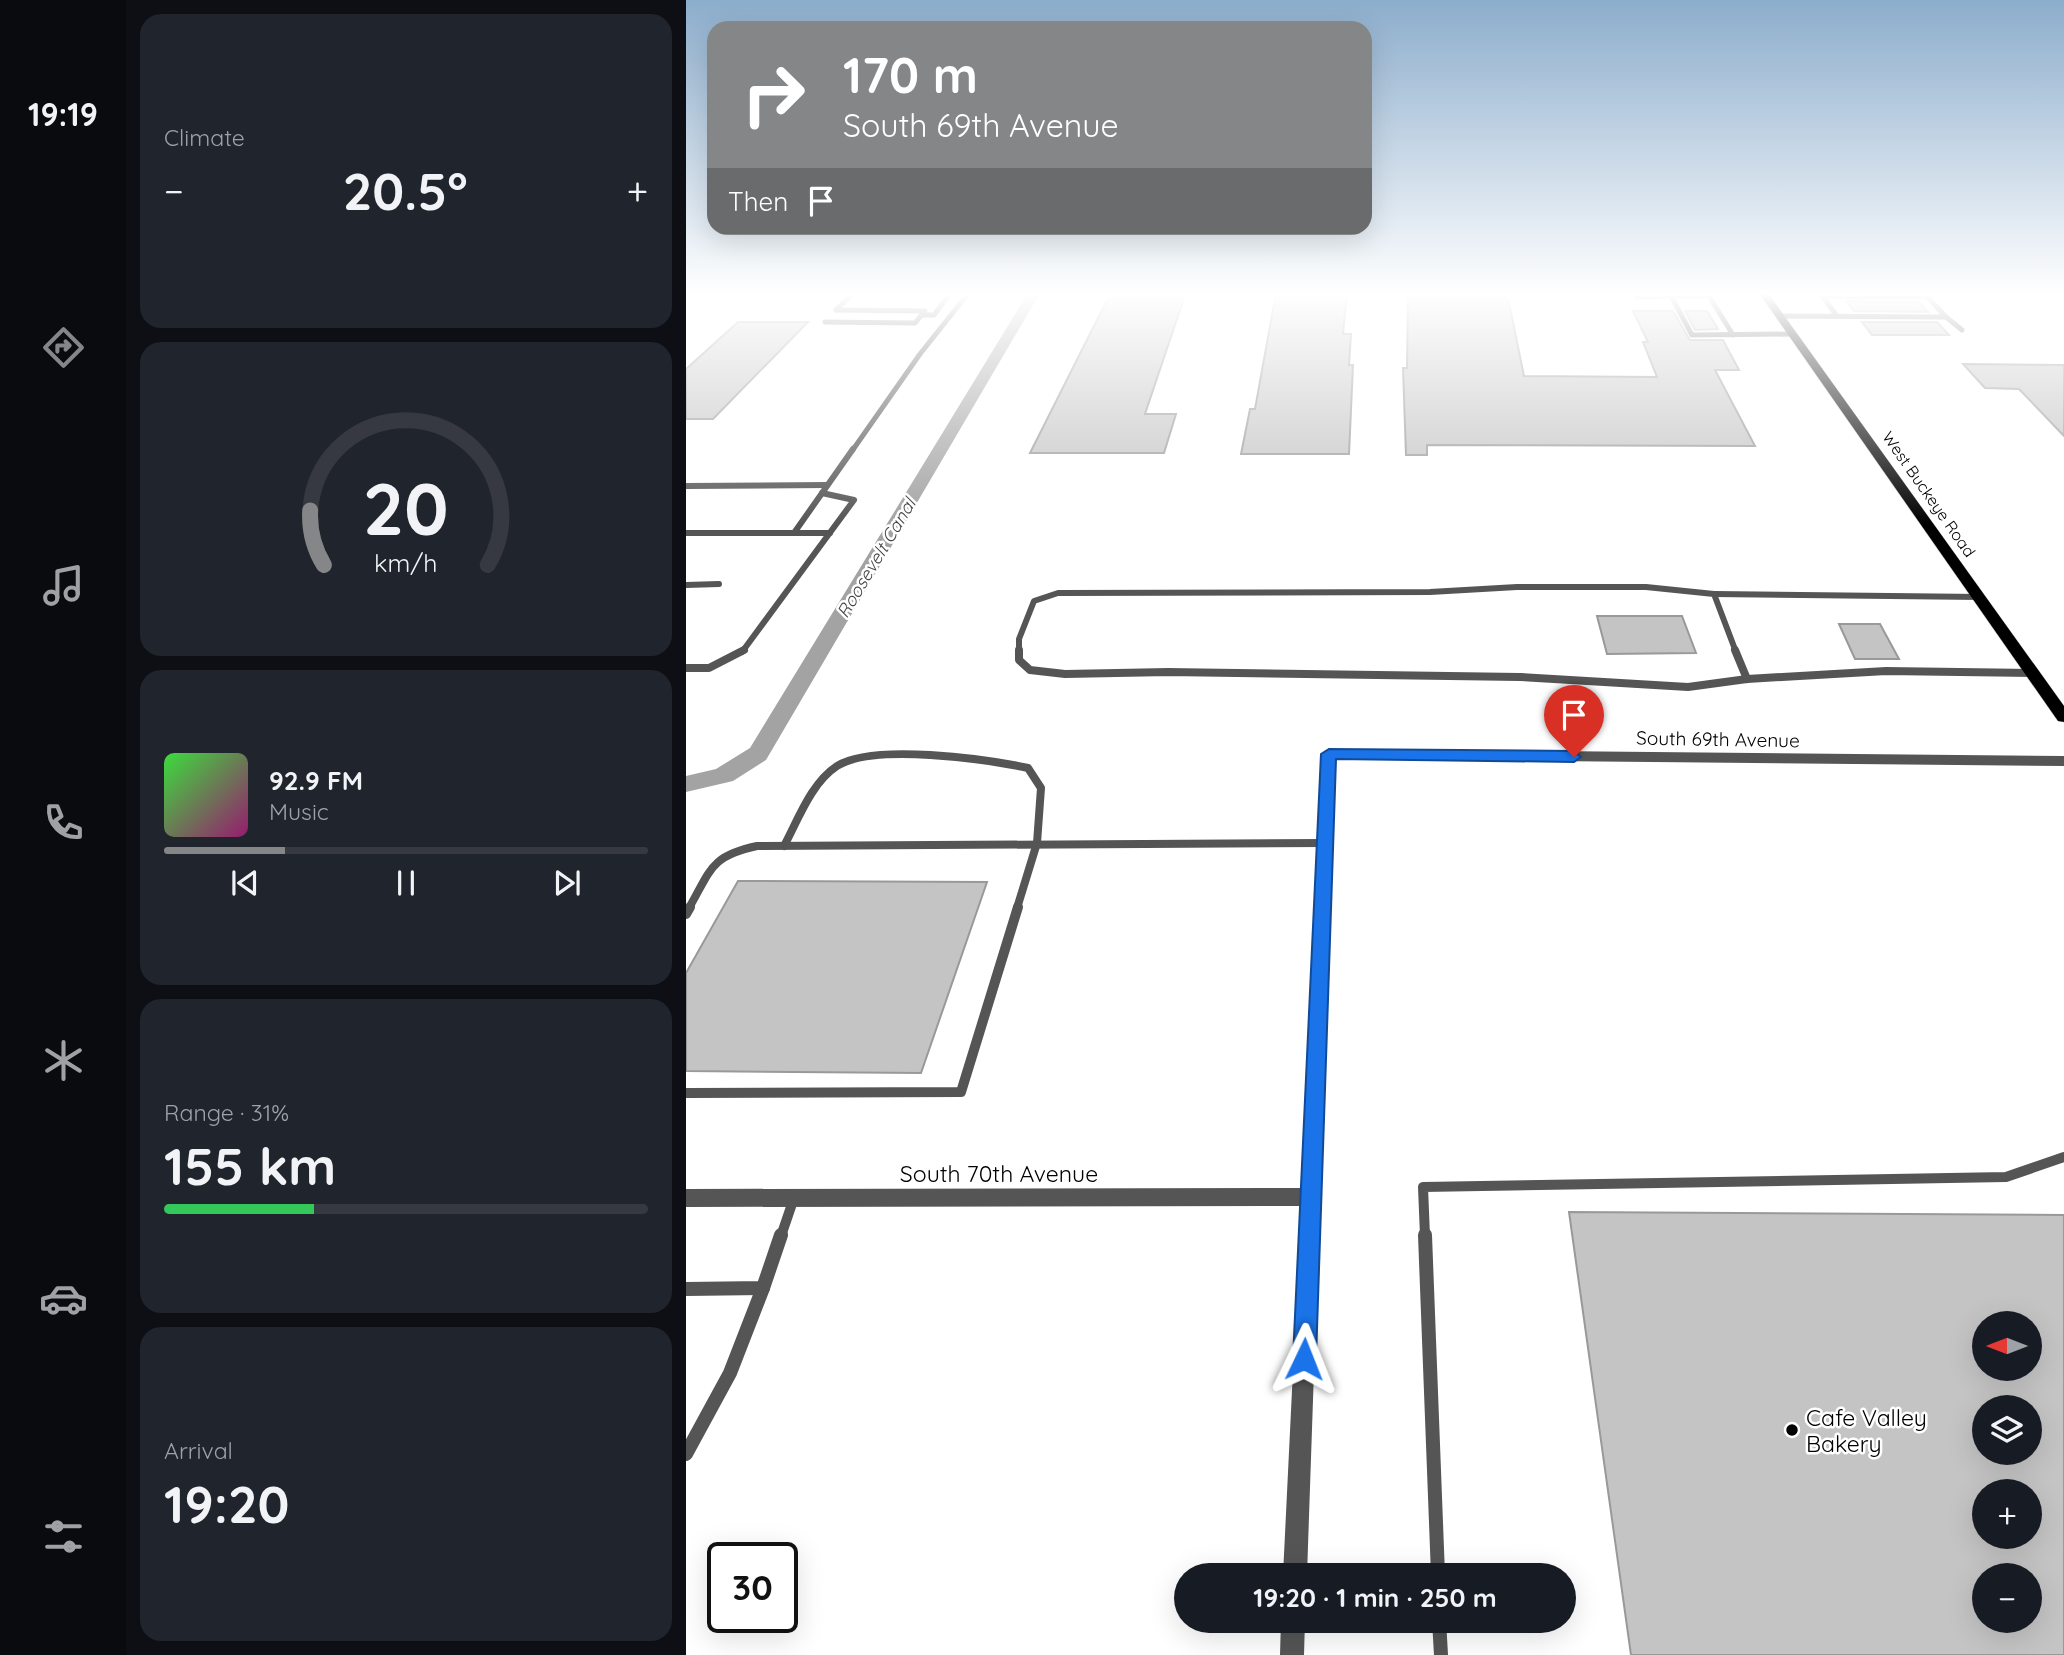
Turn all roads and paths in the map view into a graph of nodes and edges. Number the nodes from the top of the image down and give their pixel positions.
1 (908, 370) edge
2 (1818, 370) edge
3 (827, 485) junction
4 (686, 486) edge
5 (821, 493) junction
6 (686, 533) edge
7 (794, 533) junction
8 (830, 533) junction
9 (686, 584) edge
10 (719, 584) dead end
11 (1714, 594) junction
12 (1980, 597) junction
13 (686, 668) edge
14 (2033, 673) junction
15 (1747, 680) junction
16 (2064, 717) edge
17 (2064, 761) edge
18 (1037, 843) junction
19 (1324, 844) junction
20 (784, 846) junction
21 (686, 914) edge
22 (686, 1093) edge
23 (2064, 1157) edge
24 (1311, 1197) junction
25 (686, 1198) edge
26 (794, 1198) junction
27 (764, 1288) junction
28 (686, 1289) edge
29 (686, 1454) edge
30 (1296, 1563) edge
31 (1438, 1563) edge
32 (1293, 1633) edge
33 (1440, 1633) edge
34 (1292, 1655) edge
35 (1441, 1655) edge

1 - 3 lane
2 - 12 main road, West Buckeye Road
3 - 4 lane
3 - 5 lane
5 - 7 lane
5 - 8 lane
6 - 7 lane
7 - 8 lane
8 - 13 lane
9 - 10 lane
11 - 12 lane
11 - 15 lane
11 - 15 lane
12 - 14 main road, West Buckeye Road
14 - 15 lane
14 - 16 main road, West Buckeye Road
17 - 19 street, South 69th Avenue
18 - 19 lane
18 - 20 lane
18 - 20 lane
18 - 22 lane
19 - 24 street
20 - 21 lane
23 - 31 lane
24 - 26 street, South 70th Avenue
24 - 30 street
25 - 26 street, South 70th Avenue
26 - 27 lane
27 - 28 lane
27 - 29 lane
32 - 34 street
33 - 35 lane

